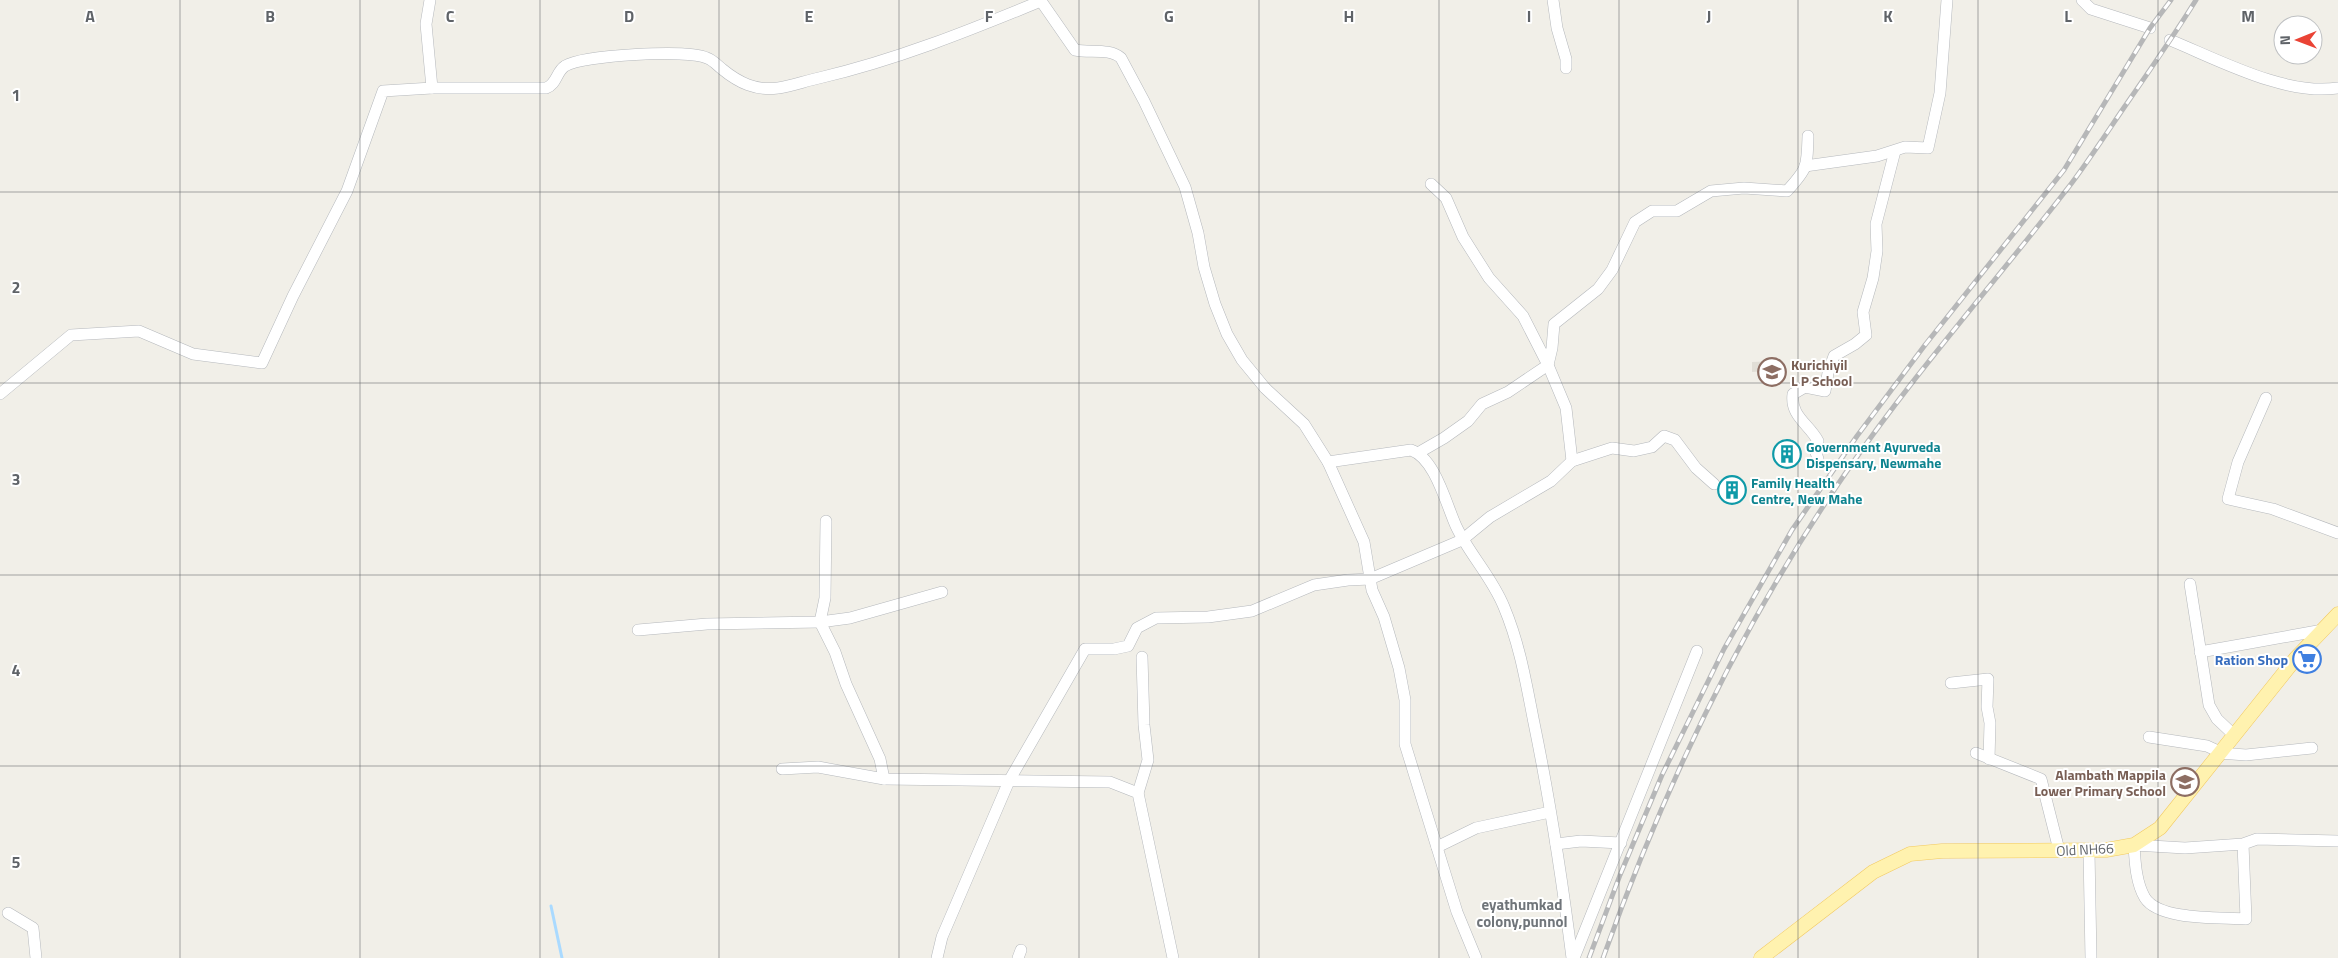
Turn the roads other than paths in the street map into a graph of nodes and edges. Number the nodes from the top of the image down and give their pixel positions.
1 (430, 0) edge
2 (1041, 0) edge
3 (1553, 0) edge
4 (1947, 0) edge
5 (2082, 0) edge
6 (2150, 28) dead end
7 (2170, 40) dead end
8 (1566, 68) dead end
9 (432, 88) junction
10 (2338, 88) edge
11 (1808, 136) dead end
12 (1895, 150) junction
13 (1805, 166) junction
14 (1431, 184) dead end
15 (1548, 365) junction
16 (0, 394) edge
17 (2266, 398) dead end
18 (1418, 452) junction
19 (1818, 459) dead end
20 (1572, 461) junction
21 (1328, 462) junction
22 (1714, 484) dead end
23 (826, 521) dead end
24 (2338, 533) edge
25 (1462, 540) junction
26 (1370, 579) junction
27 (2190, 584) dead end
28 (942, 592) dead end
29 (2338, 614) edge
30 (820, 622) junction
31 (638, 630) dead end
32 (2323, 630) junction
33 (1697, 652) dead end
34 (2200, 652) junction
35 (1142, 657) dead end
36 (1951, 683) dead end
37 (2234, 736) junction
38 (2149, 737) dead end
39 (2312, 748) dead end
40 (1976, 753) dead end
41 (2220, 753) junction
42 (1989, 759) junction
43 (782, 769) dead end
44 (884, 779) junction
45 (1008, 780) junction
46 (1138, 793) junction
47 (1550, 812) junction
48 (2338, 841) edge
49 (1621, 843) junction
50 (1556, 844) junction
51 (2134, 844) junction
52 (2243, 844) junction
53 (1437, 848) junction
54 (2059, 850) junction
55 (2089, 851) junction
56 (8, 913) dead end
57 (36, 958) edge
58 (937, 958) edge
59 (1173, 958) edge
60 (1476, 958) edge
61 (1573, 958) edge
62 (1761, 958) edge
63 (2091, 958) edge

1 - 9 street
2 - 9 street
2 - 21 street
3 - 8 street
4 - 12 street
5 - 6 street
7 - 10 street
9 - 16 street
11 - 13 street
12 - 13 street
12 - 19 street
13 - 15 street
14 - 15 street
15 - 18 street
15 - 20 street
17 - 24 street
18 - 21 street
18 - 25 street
20 - 22 street
20 - 25 street
21 - 26 street
23 - 30 street
25 - 26 street
25 - 47 street
26 - 45 street
26 - 53 street
27 - 34 street
28 - 30 street
29 - 32 main road, Old NH66
30 - 31 street
30 - 44 street
32 - 34 street
32 - 37 main road, Old NH66
33 - 49 street
34 - 37 street
35 - 46 street
36 - 42 street
37 - 41 main road, Old NH66
38 - 41 street
39 - 41 street
40 - 42 street
41 - 51 main road, Old NH66
42 - 54 street
43 - 44 street
44 - 45 street
45 - 46 street
45 - 58 street
46 - 59 street
47 - 50 street
47 - 53 street
48 - 52 street
49 - 50 street
49 - 61 street
50 - 61 street
51 - 52 street
51 - 52 street
51 - 55 main road, Old NH66
53 - 60 street
54 - 55 main road, Old NH66
54 - 62 main road, Old NH66
55 - 63 street
56 - 57 street

